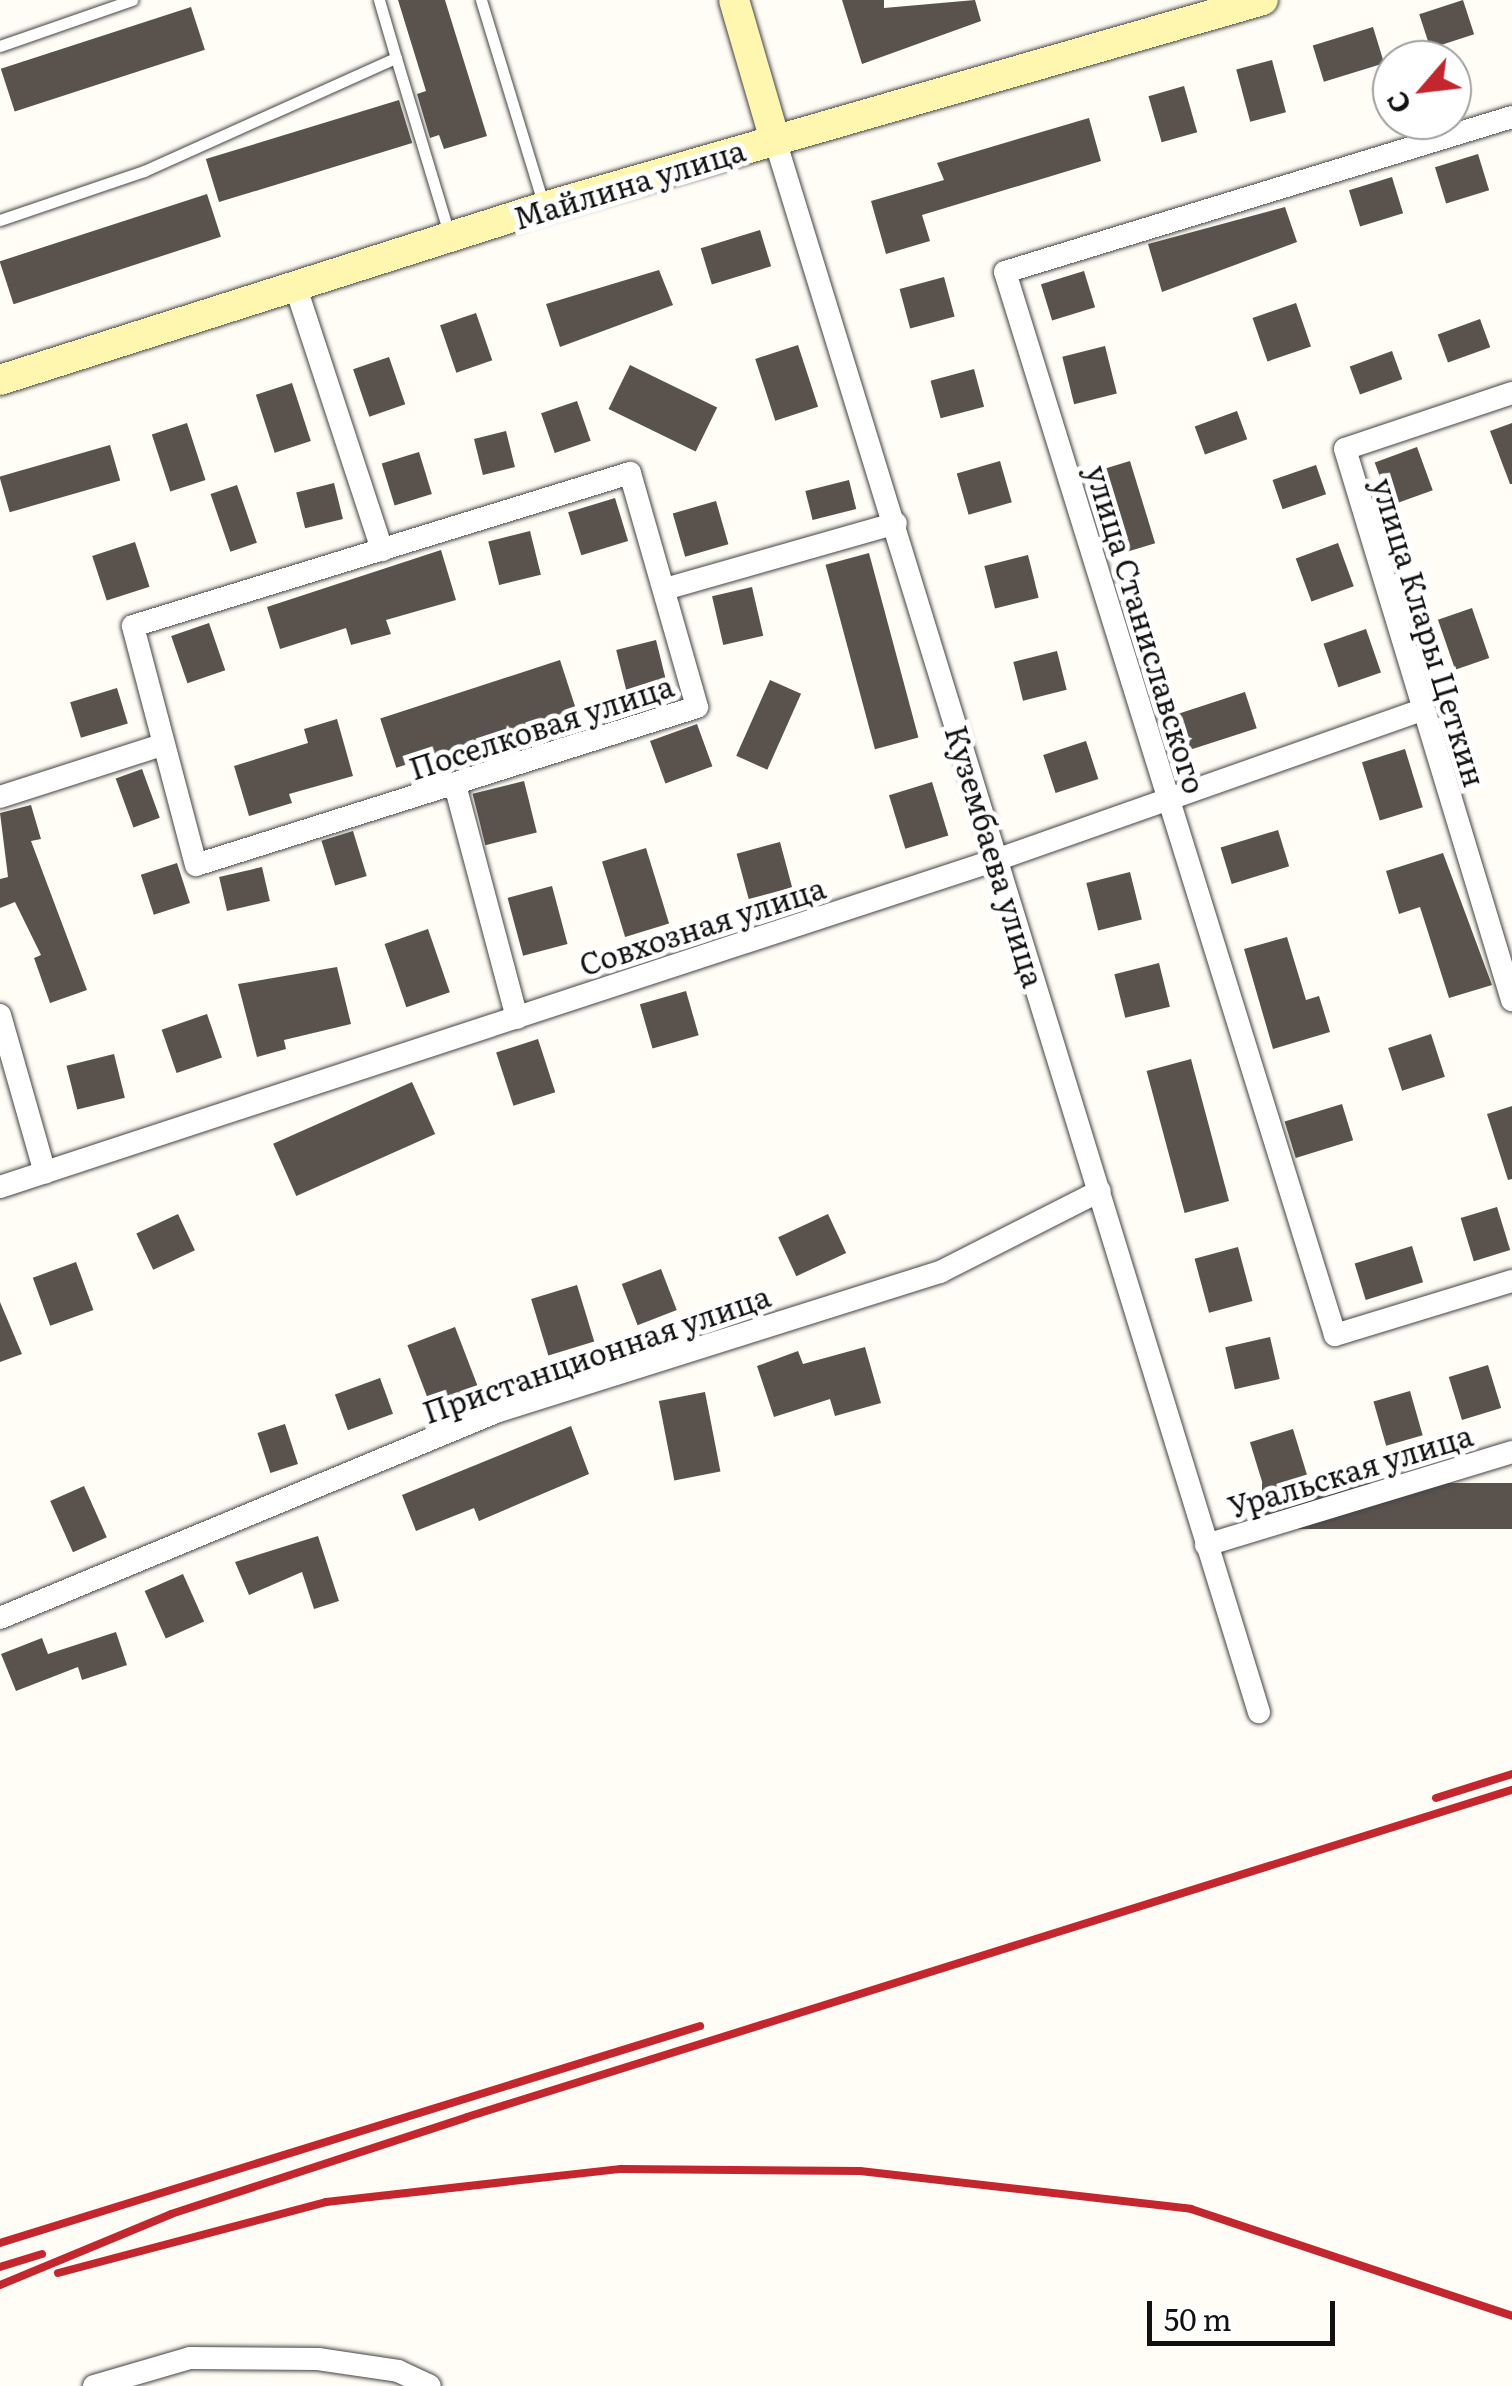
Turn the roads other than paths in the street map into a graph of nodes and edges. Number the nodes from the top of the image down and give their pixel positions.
1 (132, 0) edge
2 (379, 0) edge
3 (481, 0) edge
4 (734, 0) edge
5 (1263, 0) edge
6 (0, 46) edge
7 (396, 58) junction
8 (1512, 118) edge
9 (775, 140) junction
10 (544, 207) junction
11 (0, 220) edge
12 (450, 237) junction
13 (296, 288) junction
14 (0, 380) edge
15 (1512, 393) edge
16 (896, 523) junction
17 (382, 550) junction
18 (666, 589) junction
19 (1420, 711) junction
20 (159, 746) junction
21 (455, 785) junction
22 (0, 797) edge
23 (1168, 799) junction
24 (996, 860) junction
25 (1512, 1000) edge
26 (0, 1014) edge
27 (517, 1018) junction
28 (46, 1173) junction
29 (0, 1188) edge
30 (1100, 1191) junction
31 (1512, 1281) edge
32 (1512, 1452) edge
33 (1206, 1545) junction
34 (0, 1618) edge
35 (1258, 1712) dead end
36 (94, 2386) edge
37 (430, 2386) edge

1 - 6 lane
2 - 7 lane
3 - 10 lane
4 - 9 main road, Кузембаева улица
5 - 9 main road, Майлина улица
7 - 11 lane
7 - 12 lane
8 - 23 street, улица Станиславского
9 - 10 main road, Майлина улица
9 - 16 street, Кузембаева улица
10 - 12 main road, Майлина улица
12 - 13 main road, Майлина улица
13 - 14 main road, Майлина улица
13 - 17 street
15 - 19 street, улица Клары Цеткин
16 - 18 street
16 - 24 street, Кузембаева улица
17 - 18 street, Поселковая улица
17 - 20 street, Поселковая улица
18 - 21 street, Поселковая улица
19 - 23 street, Совхозная улица
19 - 25 street, улица Клары Цеткин
20 - 21 street, Поселковая улица
20 - 22 street
21 - 27 street
23 - 24 street, Совхозная улица
23 - 31 street, улица Станиславского
24 - 27 street, Совхозная улица
24 - 30 street, Кузембаева улица
26 - 28 street
27 - 28 street, Совхозная улица
28 - 29 street, Совхозная улица
30 - 33 street, Кузембаева улица
30 - 34 street, Пристанционная улица
32 - 33 street, Уральская улица
33 - 35 street, Кузембаева улица
36 - 37 street

